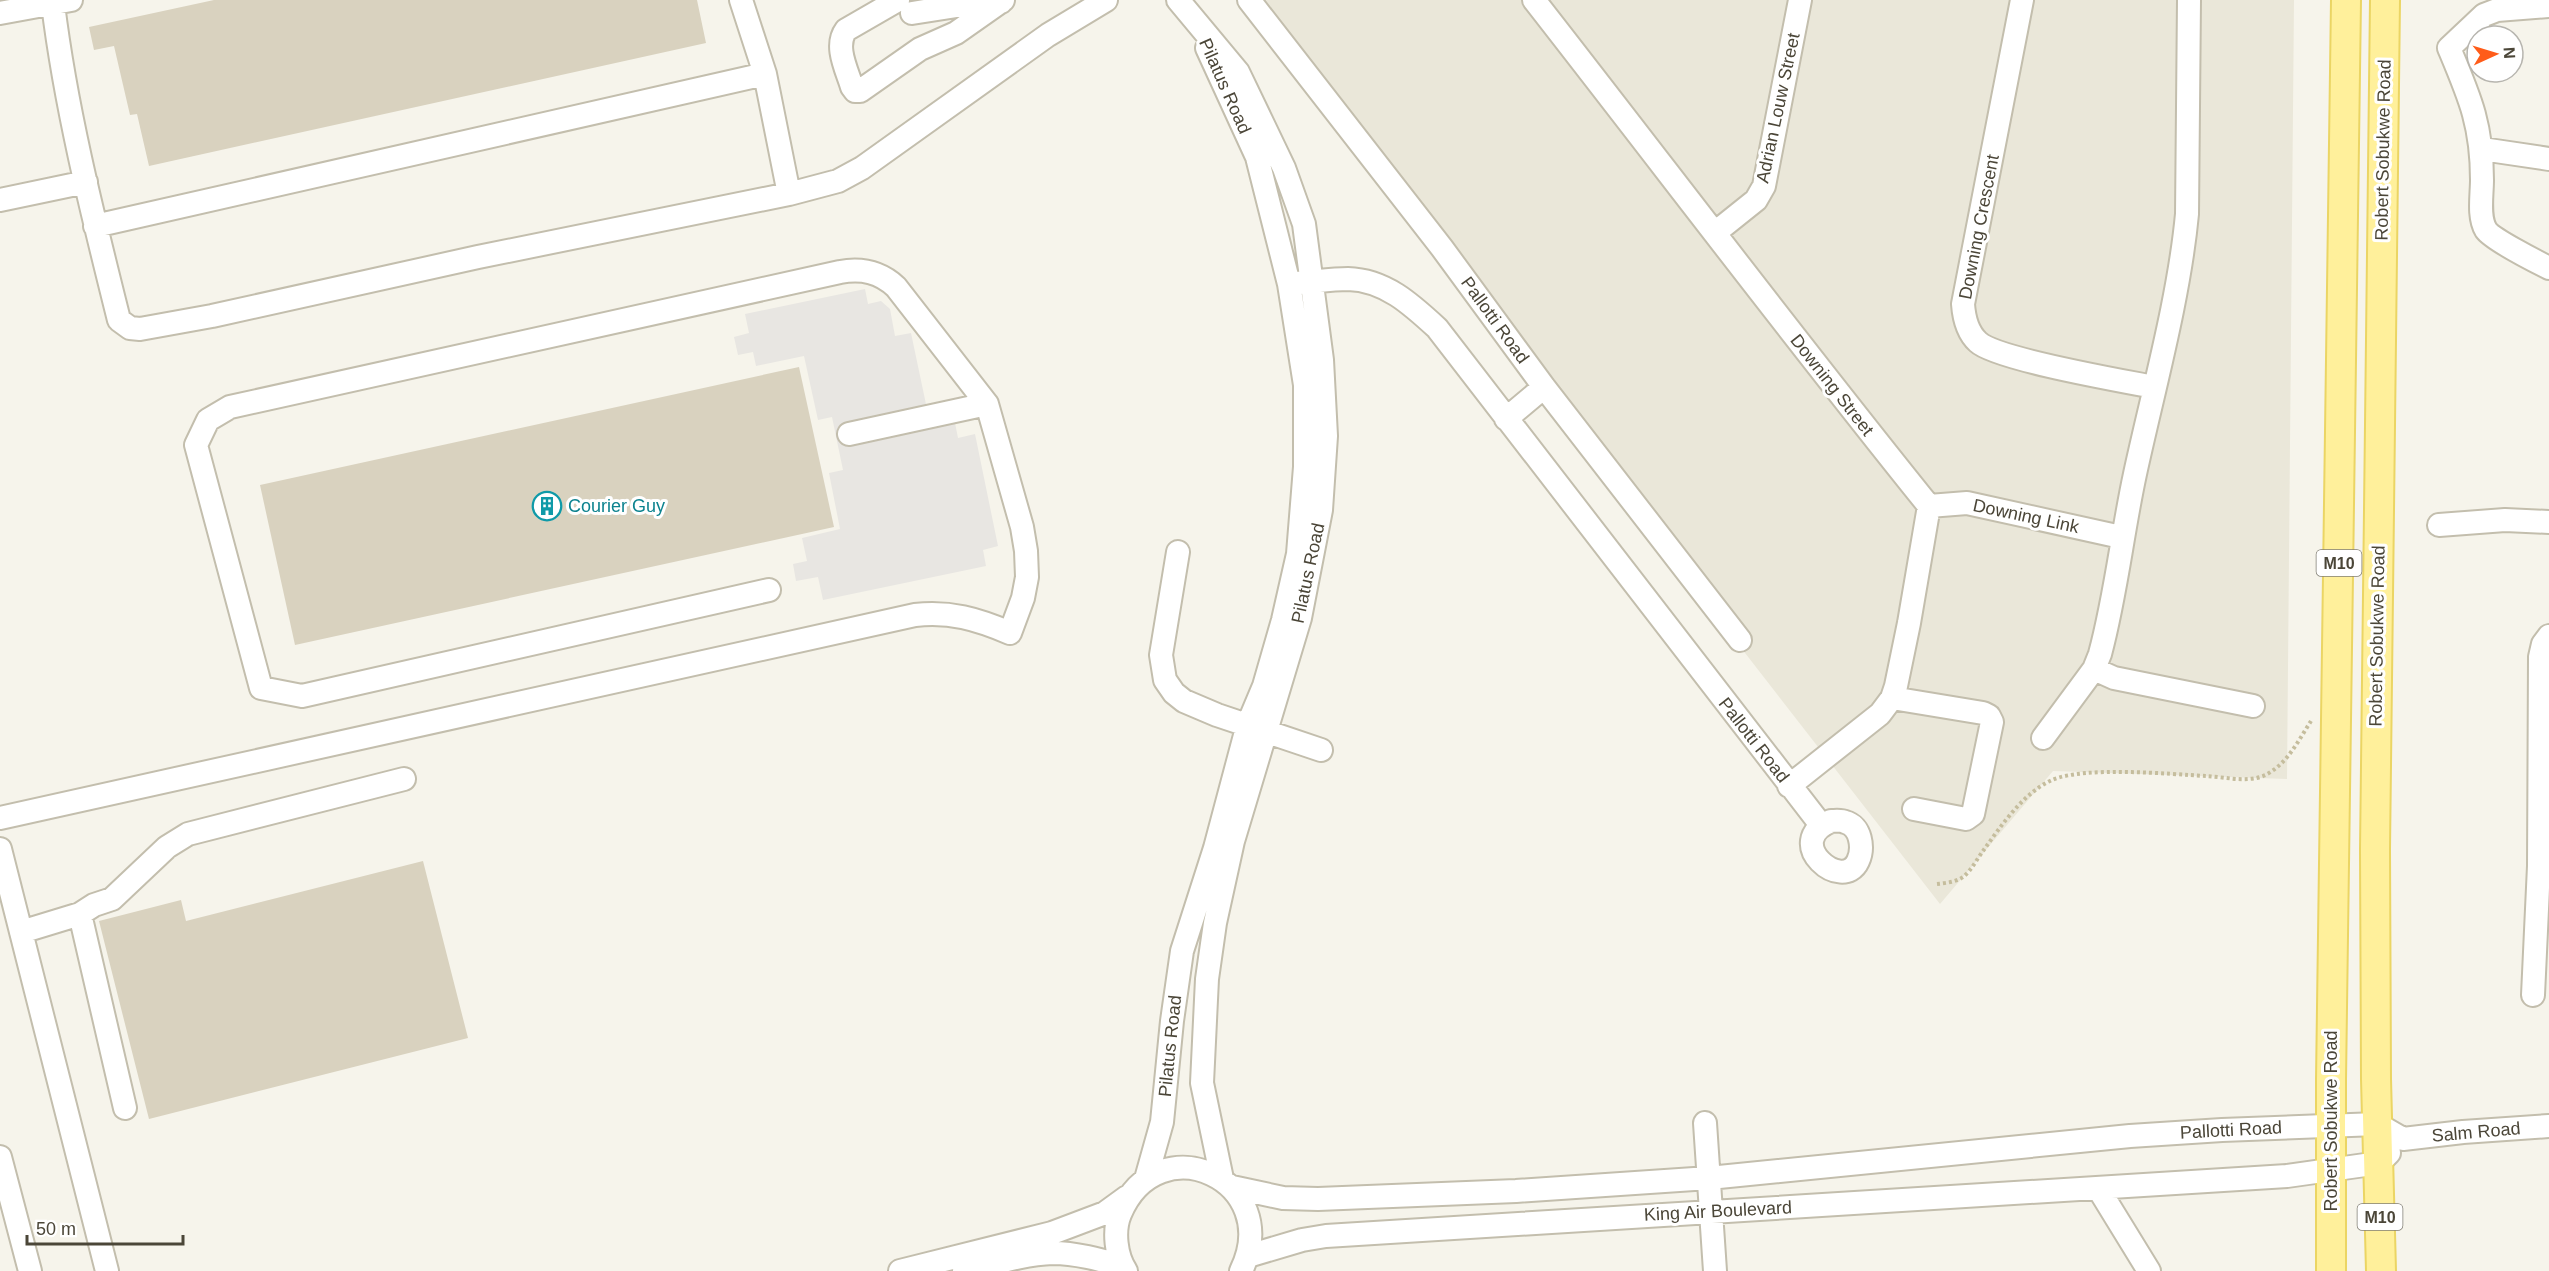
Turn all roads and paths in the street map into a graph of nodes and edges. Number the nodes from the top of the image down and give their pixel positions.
1 (741, 0) edge
2 (1106, 0) edge
3 (1178, 0) edge
4 (1249, 0) edge
5 (1534, 0) edge
6 (1800, 0) edge
7 (2022, 0) edge
8 (2189, 0) edge
9 (2346, 0) edge
10 (2385, 0) edge
11 (1002, 1) edge
12 (62, 2) edge
13 (906, 4) edge
14 (2549, 6) edge
15 (0, 14) edge
16 (1197, 24) junction
17 (920, 49) junction
18 (765, 74) junction
19 (2482, 149) junction
20 (2549, 159) edge
21 (86, 182) junction
22 (789, 194) junction
23 (0, 200) edge
24 (95, 226) junction
25 (1716, 232) junction
26 (2549, 267) edge
27 (1312, 283) junction
28 (1289, 284) junction
29 (1544, 387) junction
30 (2154, 387) junction
31 (987, 404) junction
32 (1506, 418) junction
33 (849, 434) dead end
34 (1929, 506) junction
35 (2549, 522) edge
36 (2439, 525) dead end
37 (2121, 537) junction
38 (1178, 552) dead end
39 (769, 590) dead end
40 (2549, 636) edge
41 (1740, 640) dead end
42 (2094, 669) junction
43 (1892, 698) junction
44 (2253, 706) dead end
45 (2316, 714) dead end
46 (1257, 728) junction
47 (2043, 738) dead end
48 (1321, 750) dead end
49 (404, 779) dead end
50 (1789, 786) junction
51 (1914, 809) dead end
52 (0, 818) edge
53 (1821, 825) dead end
54 (0, 849) edge
55 (2544, 866) edge
56 (1937, 884) dead end
57 (80, 914) junction
58 (21, 932) junction
59 (2533, 995) dead end
60 (125, 1108) dead end
61 (1705, 1123) dead end
62 (2378, 1124) junction
63 (2332, 1126) junction
64 (2549, 1126) edge
65 (2130, 1136) joint
66 (2403, 1139) junction
67 (0, 1157) edge
68 (2379, 1162) junction
69 (2331, 1169) junction
70 (1709, 1178) junction
71 (1146, 1179) junction
72 (1227, 1183) junction
73 (2097, 1188) junction
74 (1127, 1197) junction
75 (1711, 1211) junction
76 (1245, 1264) edge
77 (1124, 1268) edge
78 (30, 1271) edge
79 (107, 1271) edge
80 (900, 1271) edge
81 (964, 1271) edge
82 (1715, 1271) edge
83 (2149, 1271) edge
84 (2331, 1271) edge
85 (2381, 1271) edge

1 - 18 street
2 - 22 street
3 - 16 street
4 - 29 street, Pallotti Road
5 - 25 street, Downing Street
6 - 25 street, Adrian Louw Street
7 - 30 street, Downing Crescent
8 - 30 street
9 - 63 main road, Robert Sobukwe Road / M10
10 - 62 main road, Robert Sobukwe Road / M10
11 - 13 street
11 - 17 street
12 - 15 street
12 - 21 street
13 - 17 street
13 - 17 street
14 - 19 street
16 - 27 street, Pilatus Road
16 - 28 street, Pilatus Road
18 - 22 street
18 - 24 street
19 - 20 street
19 - 26 street
21 - 23 street
21 - 24 street
22 - 24 street
25 - 34 street, Downing Street
27 - 28 street, Pallotti Road
27 - 32 street, Pallotti Road
27 - 46 street, Pilatus Road
28 - 46 street, Pilatus Road
29 - 32 street
29 - 41 street, Pallotti Road
30 - 37 street
31 - 33 street
31 - 39 street
31 - 52 street
32 - 50 street, Pallotti Road
34 - 37 street, Downing Link
34 - 43 street
35 - 36 street
37 - 42 street
38 - 46 street
40 - 55 street
42 - 44 street
42 - 47 street
43 - 50 street
43 - 51 street
45 - 56 path
46 - 48 street
46 - 71 street, Pilatus Road
46 - 72 street, Pilatus Road
49 - 57 street
50 - 53 street, Pallotti Road
54 - 58 street
55 - 59 street
57 - 58 street
57 - 60 street
58 - 79 street
61 - 70 street
62 - 63 street
62 - 66 street
62 - 68 main road, Robert Sobukwe Road / M10
63 - 65 street, Pallotti Road
63 - 69 main road, Robert Sobukwe Road / M10
64 - 66 street, Salm Road
65 - 70 street, King Air Boulevard
66 - 68 street
67 - 78 street
68 - 69 street
68 - 85 main road, Robert Sobukwe Road / M10
69 - 73 street, King Air Boulevard
69 - 84 main road, Robert Sobukwe Road / M10
70 - 72 street, King Air Boulevard
70 - 75 street
71 - 72 street, King Air Boulevard
71 - 74 street
72 - 76 street, Pilatus Road
73 - 75 street, King Air Boulevard
73 - 83 street
74 - 77 street
74 - 80 street
75 - 76 street, King Air Boulevard
75 - 82 street
77 - 81 street

